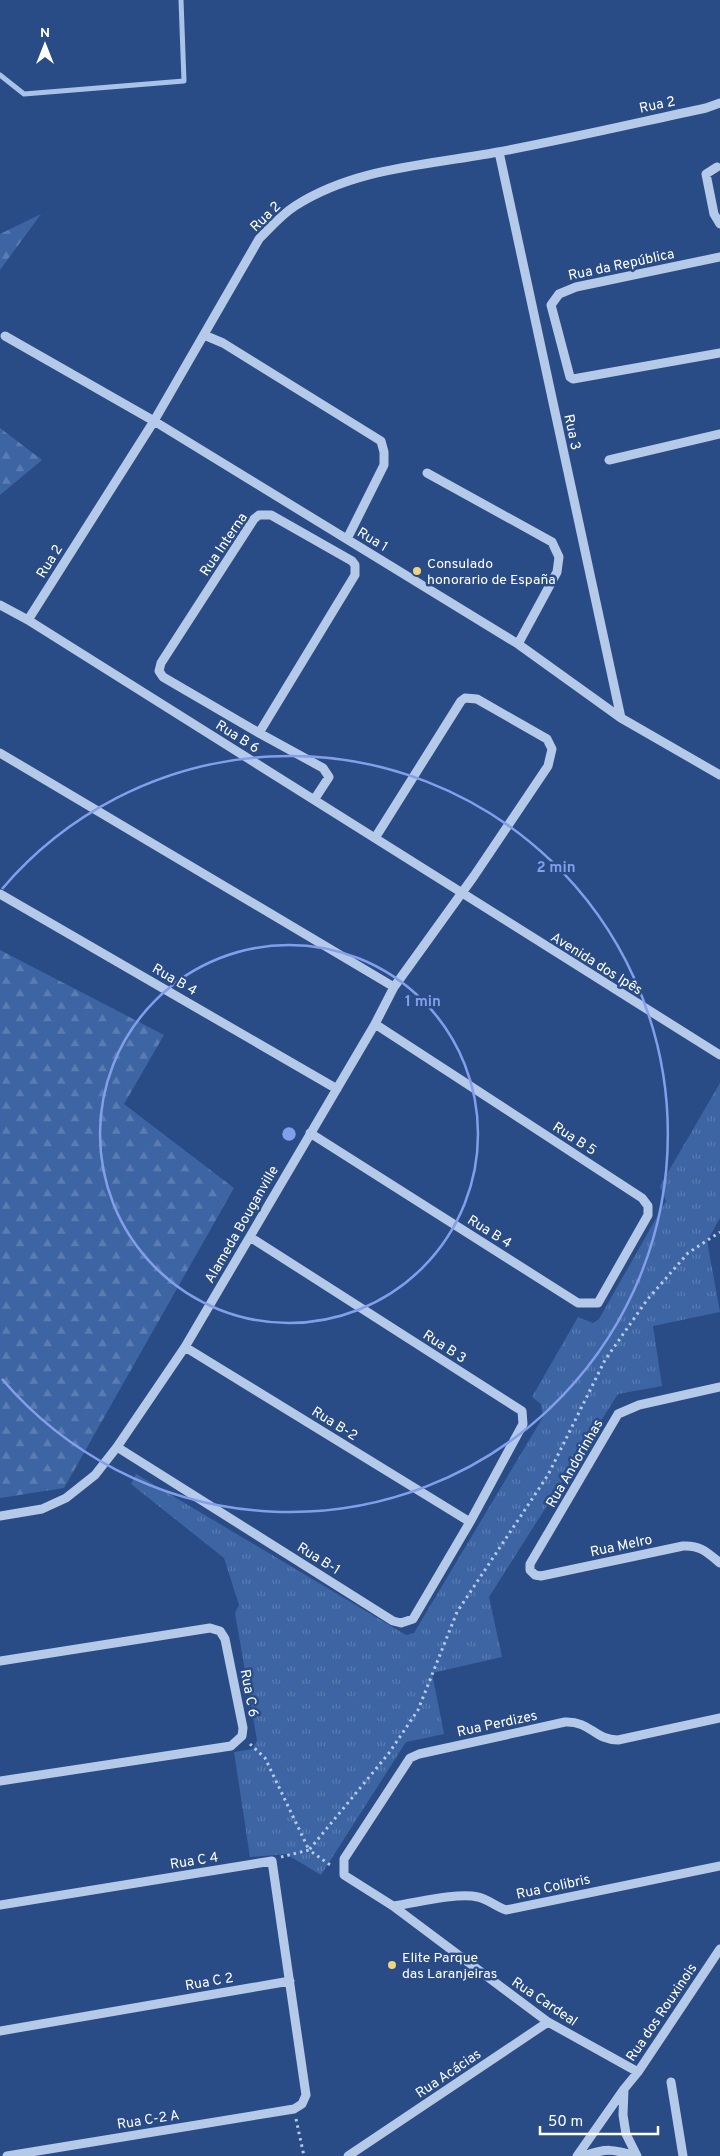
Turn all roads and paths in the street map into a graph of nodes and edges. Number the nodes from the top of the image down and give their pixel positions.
1 (720, 104) edge
2 (499, 152) junction
3 (717, 167) dead end
4 (720, 224) edge
5 (720, 257) edge
6 (204, 335) junction
7 (5, 336) dead end
8 (720, 354) edge
9 (154, 422) junction
10 (720, 434) edge
11 (609, 460) dead end
12 (427, 473) dead end
13 (347, 539) junction
14 (0, 605) edge
15 (28, 620) junction
16 (518, 644) junction
17 (622, 718) junction
18 (259, 733) junction
19 (0, 752) edge
20 (720, 775) edge
21 (314, 800) junction
22 (375, 838) junction
23 (460, 893) junction
24 (0, 894) edge
25 (394, 987) junction
26 (375, 1024) junction
27 (720, 1055) edge
28 (337, 1088) junction
29 (310, 1133) junction
30 (720, 1232) edge
31 (250, 1237) junction
32 (578, 1303) joint
33 (185, 1346) junction
34 (720, 1387) edge
35 (117, 1446) junction
36 (0, 1516) edge
37 (470, 1522) junction
38 (720, 1563) edge
39 (530, 1564) joint
40 (0, 1661) edge
41 (720, 1718) edge
42 (242, 1736) junction
43 (0, 1781) edge
44 (309, 1850) junction
45 (272, 1861) junction
46 (720, 1866) edge
47 (344, 1875) junction
48 (0, 1905) edge
49 (393, 1906) junction
50 (720, 1949) edge
51 (290, 1981) junction
52 (548, 2022) junction
53 (0, 2031) edge
54 (638, 2072) junction
55 (671, 2082) dead end
56 (624, 2089) junction
57 (294, 2109) junction
58 (364, 2152) edge
59 (7, 2156) edge
60 (304, 2156) edge
61 (348, 2156) edge
62 (577, 2156) edge
63 (584, 2156) edge
64 (636, 2156) edge
65 (684, 2156) edge

1 - 2 street, Rua 2
2 - 6 street, Rua 2
2 - 17 street, Rua 3
3 - 4 street
5 - 8 street, Rua da República
6 - 9 street, Rua 2
6 - 13 street
7 - 9 street, Rua 1
9 - 13 street, Rua 1
9 - 15 street, Rua 2
10 - 11 street
12 - 16 street
13 - 16 street, Rua 1
14 - 15 street, Rua B 6
15 - 21 street, Rua B 6
16 - 17 street, Rua 1
17 - 20 street, Rua 1
18 - 18 street, Rua Interna
18 - 21 street, Rua Interna
19 - 25 street
21 - 22 street, Rua B 6
22 - 23 street, Rua B 6
22 - 23 street, Alameda Bouganville
23 - 25 street, Alameda Bouganville
23 - 27 street, Avenida dos Ipês
24 - 28 street, Rua B 4
25 - 26 street, Alameda Bouganville
26 - 28 street, Alameda Bouganville
26 - 32 street, Rua B 5
28 - 29 street, Alameda Bouganville
29 - 31 street, Alameda Bouganville
29 - 32 street, Rua B 4
30 - 44 path
31 - 33 street, Alameda Bouganville
31 - 37 street, Rua B 3
33 - 35 street, Alameda Bouganville
33 - 37 street, Rua B-2
34 - 39 street, Rua Andorinhas
35 - 36 street, Alameda Bouganville
35 - 37 street, Rua B-1
38 - 39 street, Rua Melro
40 - 42 street, Rua C 6
41 - 47 street, Rua Perdizes
42 - 43 street, Rua C 6
42 - 44 path
44 - 45 path
44 - 47 path
45 - 48 street, Rua C 4
45 - 51 street
46 - 49 street, Rua Colibris
47 - 49 street, Rua Cardeal
49 - 52 street, Rua Cardeal
50 - 54 street, Rua dos Rouxinois
51 - 53 street, Rua C 2
51 - 57 street
52 - 54 street, Rua Cardeal
52 - 58 street, Rua Acácias
54 - 56 street, Rua dos Rouxinois
55 - 65 street
56 - 62 street, Rua dos Rouxinois
56 - 64 street
57 - 59 street, Rua C-2 A
57 - 60 path
58 - 61 street, Rua Acácias
63 - 64 street

